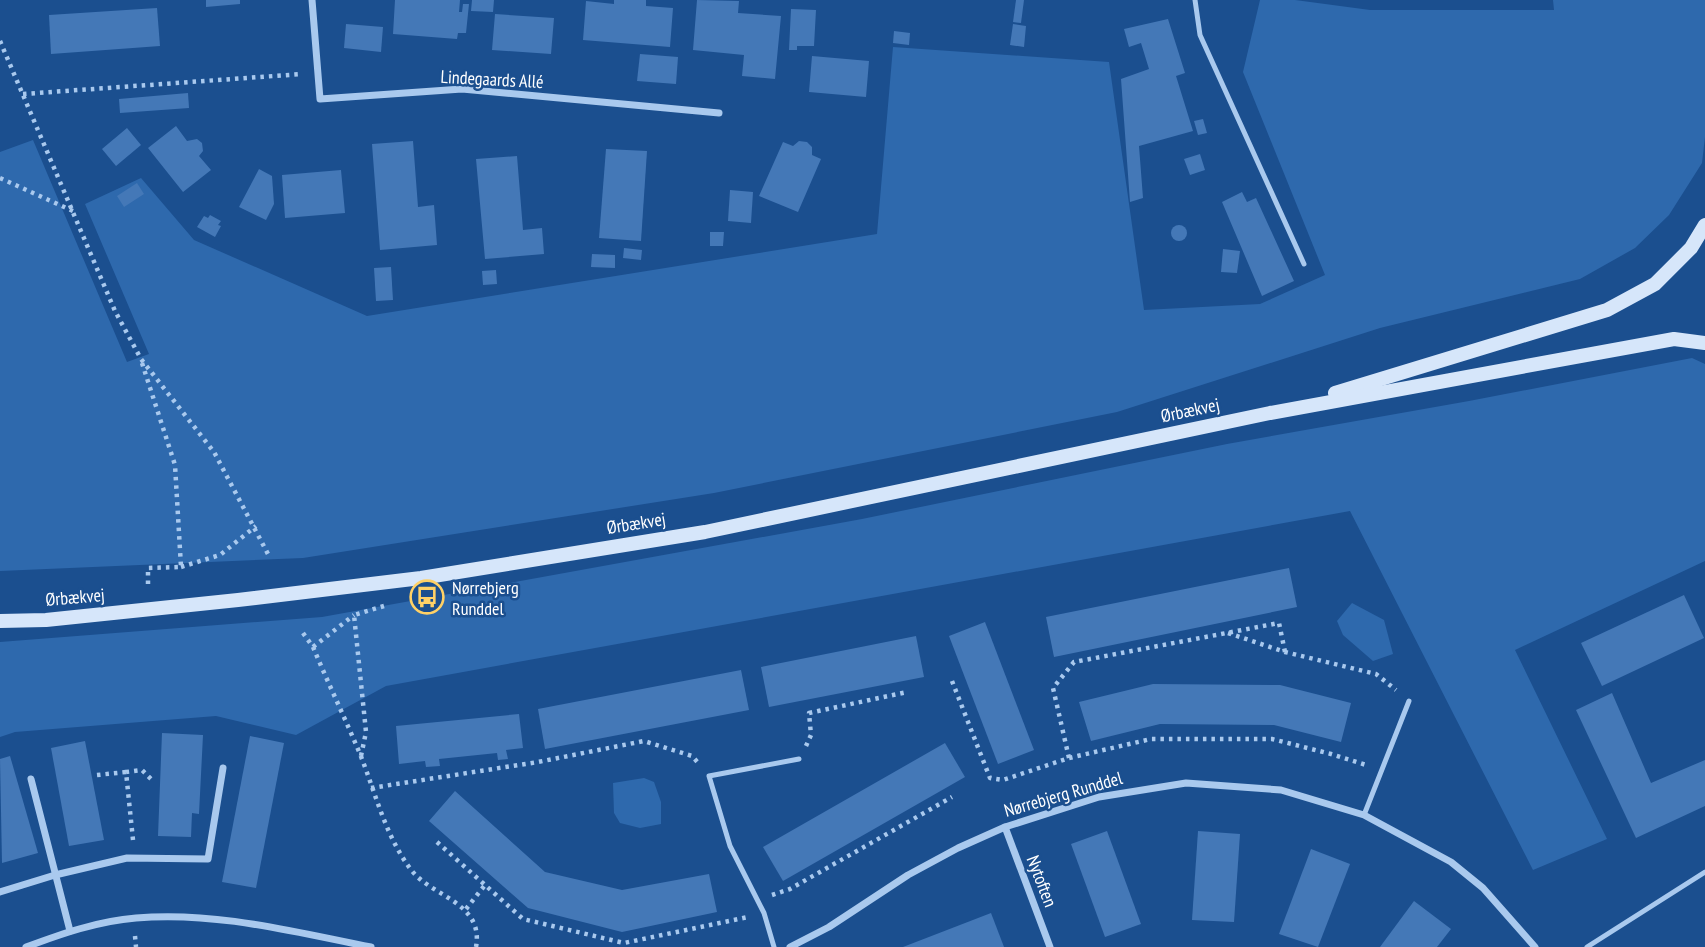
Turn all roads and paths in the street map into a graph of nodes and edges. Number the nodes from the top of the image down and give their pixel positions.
1 (312, 0) edge
2 (1195, 0) edge
3 (0, 41) edge
4 (318, 73) junction
5 (23, 93) junction
6 (719, 113) dead end
7 (0, 178) edge
8 (73, 211) junction
9 (1705, 225) edge
10 (1304, 264) dead end
11 (1705, 343) edge
12 (141, 359) junction
13 (1270, 413) junction
14 (256, 526) junction
15 (268, 554) dead end
16 (181, 567) junction
17 (390, 604) dead end
18 (148, 609) junction
19 (354, 615) junction
20 (0, 621) edge
21 (303, 633) dead end
22 (1227, 633) junction
23 (313, 647) junction
24 (1285, 652) junction
25 (952, 681) dead end
26 (907, 692) dead end
27 (1409, 701) joint
28 (361, 757) junction
29 (1069, 758) junction
30 (799, 759) joint
31 (223, 768) dead end
32 (1382, 771) junction
33 (127, 772) junction
34 (97, 775) dead end
35 (709, 776) junction
36 (31, 779) dead end
37 (152, 780) dead end
38 (371, 788) junction
39 (952, 797) dead end
40 (1364, 815) junction
41 (1005, 827) junction
42 (437, 842) dead end
43 (134, 859) junction
44 (1705, 872) edge
45 (55, 875) junction
46 (485, 886) junction
47 (0, 892) edge
48 (757, 899) junction
49 (466, 909) junction
50 (764, 912) junction
51 (70, 931) junction
52 (26, 947) edge
53 (371, 947) edge
54 (476, 947) edge
55 (774, 947) edge
56 (790, 947) edge
57 (1050, 947) edge
58 (1535, 947) edge
59 (1587, 947) edge

1 - 4 street, Lindegaards Allé
2 - 10 lane
3 - 5 path
4 - 5 path
4 - 6 street, Lindegaards Allé
5 - 8 path
7 - 8 path
8 - 12 path
9 - 13 main road, Ørbækvej
11 - 13 main road, Ørbækvej
12 - 14 path
12 - 16 path
13 - 18 main road, Ørbækvej
14 - 15 path
14 - 16 path
16 - 18 path
17 - 19 path
18 - 20 main road, Ørbækvej
19 - 23 path
19 - 28 path
21 - 23 path
22 - 24 path
22 - 24 path
22 - 29 path
23 - 28 path
24 - 27 path
25 - 29 path
26 - 30 path
27 - 32 lane
28 - 38 path
29 - 32 path
30 - 35 lane
31 - 43 street
32 - 40 lane
33 - 34 path
33 - 37 path
33 - 43 path
35 - 38 path
35 - 48 lane
36 - 45 street
38 - 49 path
39 - 48 path
40 - 41 street, Nørrebjerg Runddel
40 - 58 street, Nørrebjerg Runddel
41 - 56 street, Nørrebjerg Runddel
41 - 57 street, Nytoften
42 - 46 path
43 - 45 street
44 - 59 lane
45 - 47 street
45 - 51 street
46 - 49 path
46 - 50 path
48 - 50 lane
49 - 54 path
50 - 55 lane
51 - 52 street
51 - 53 street

